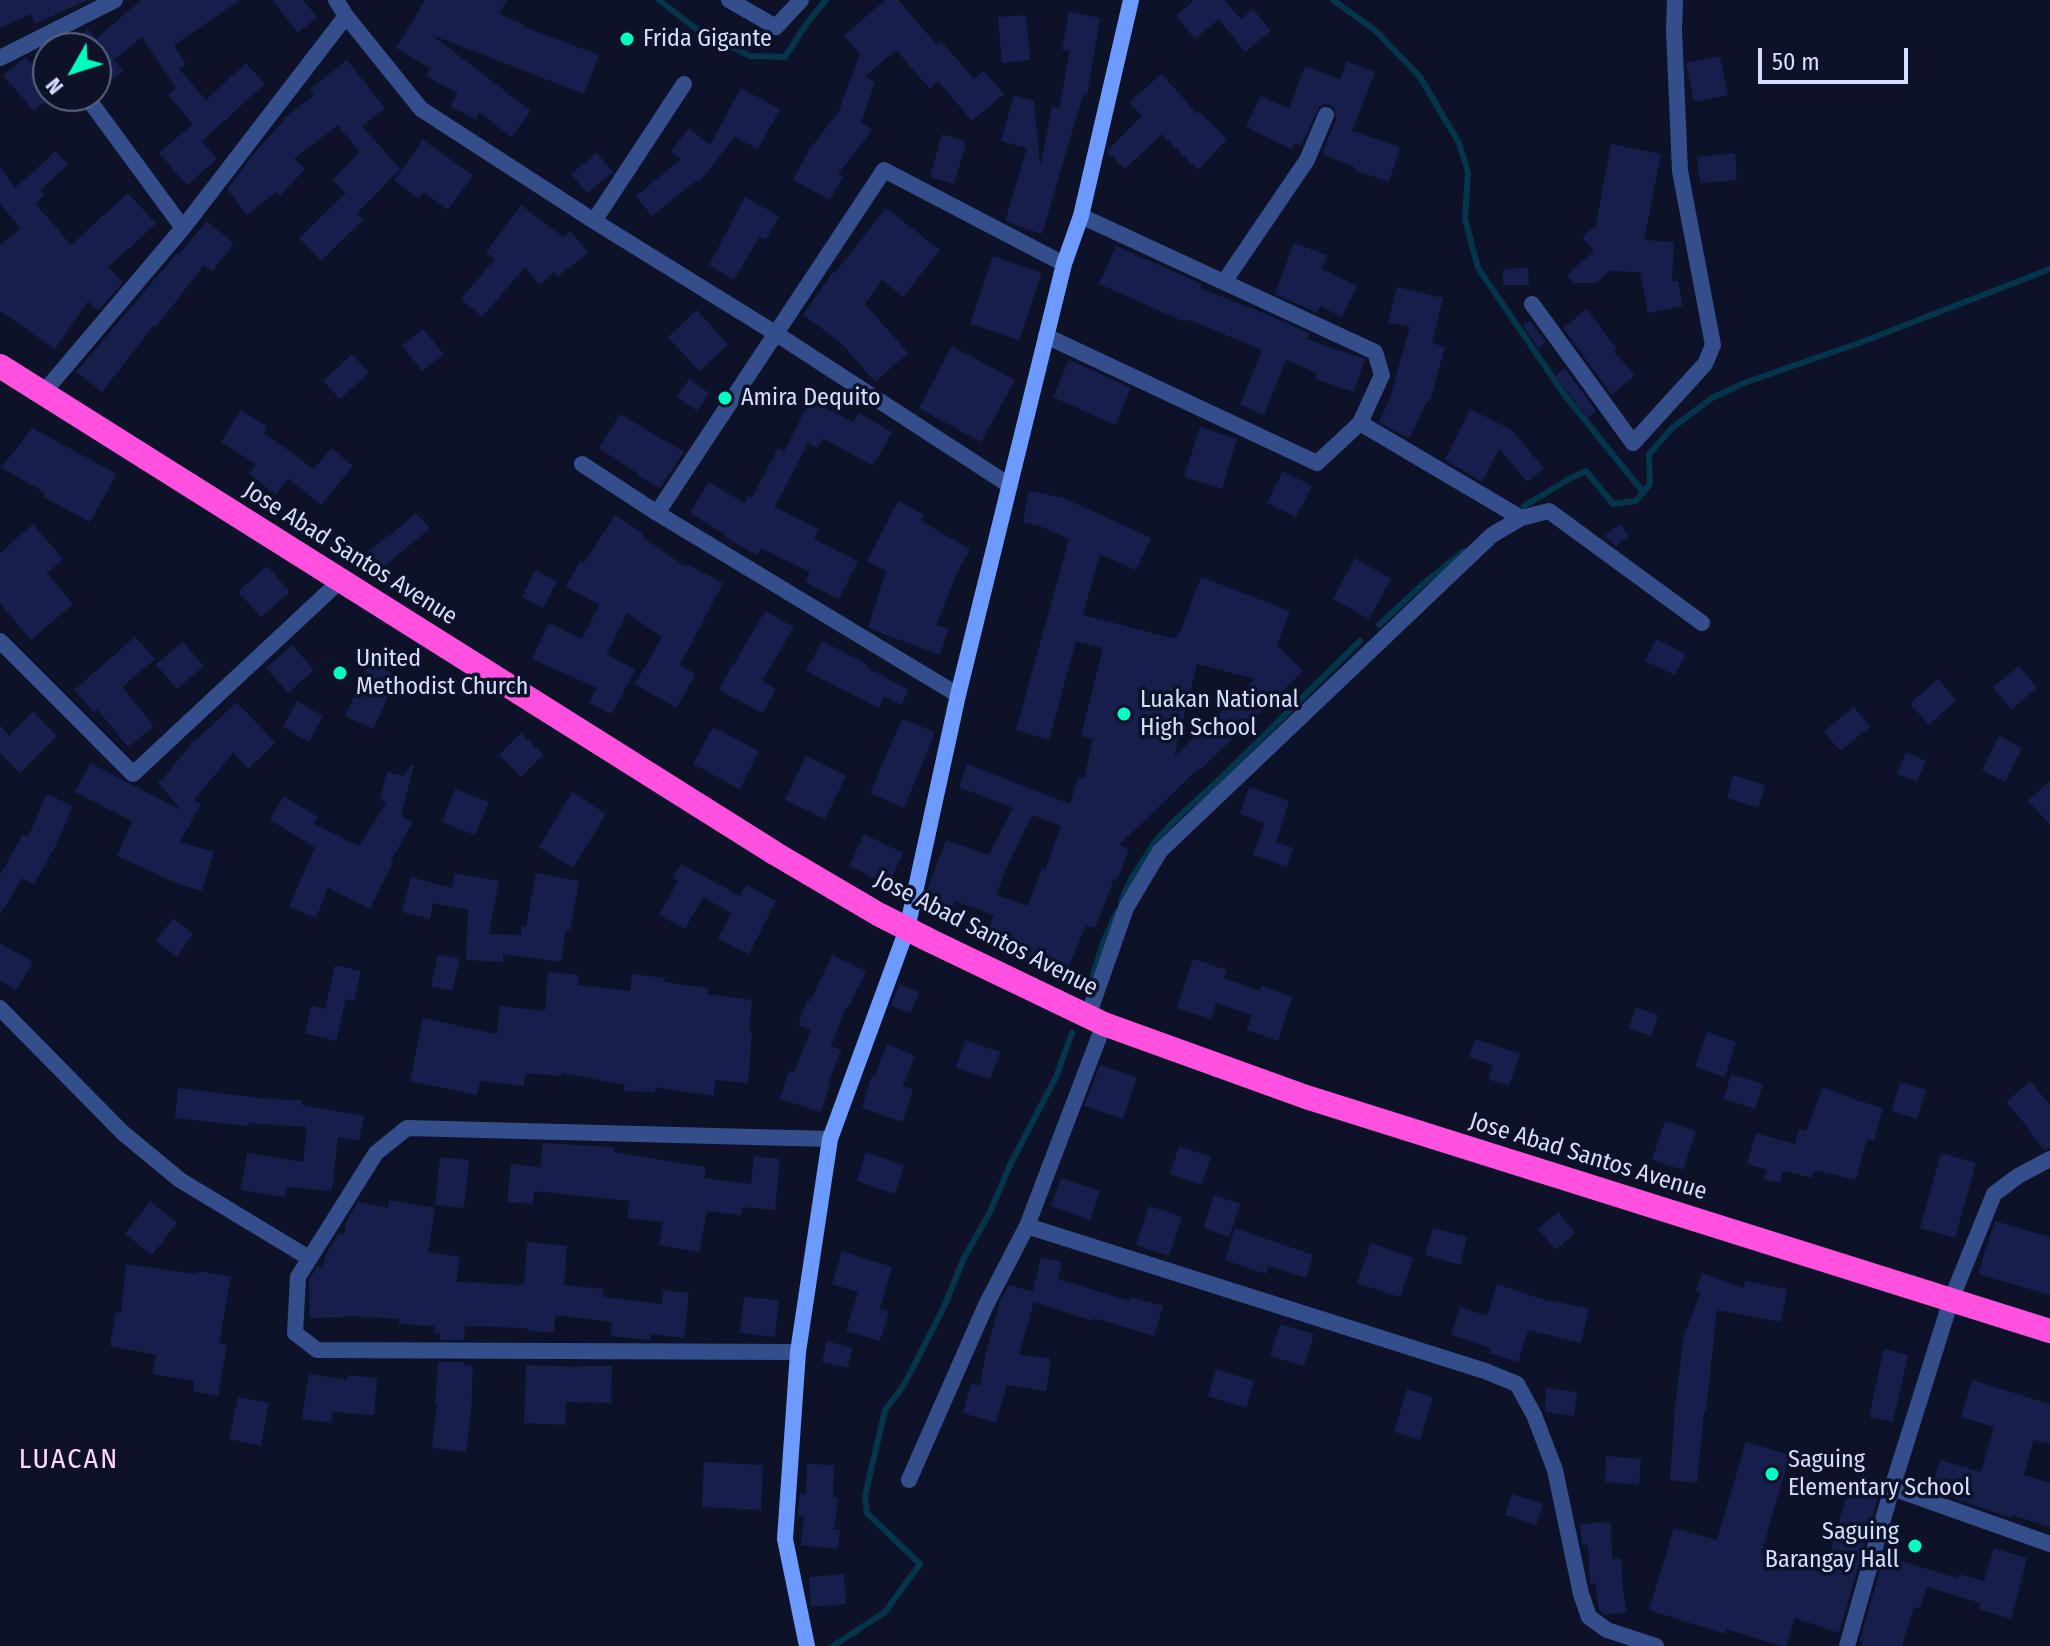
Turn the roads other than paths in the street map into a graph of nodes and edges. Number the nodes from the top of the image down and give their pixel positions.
1 (115, 0) edge
2 (336, 0) edge
3 (729, 0) edge
4 (801, 0) edge
5 (1131, 0) edge
6 (1675, 0) edge
7 (346, 16) junction
8 (64, 32) edge
9 (32, 48) edge
10 (0, 58) edge
11 (684, 84) dead end
12 (98, 112) edge
13 (1326, 115) dead end
14 (1081, 216) junction
15 (594, 221) junction
16 (183, 228) junction
17 (1064, 264) junction
18 (1224, 282) junction
19 (1532, 304) dead end
20 (775, 333) junction
21 (1046, 336) junction
22 (0, 366) edge
23 (43, 393) junction
24 (1360, 423) junction
25 (582, 464) dead end
26 (1009, 485) junction
27 (657, 513) junction
28 (1521, 518) junction
29 (340, 581) junction
30 (1702, 623) dead end
31 (0, 641) edge
32 (958, 695) junction
33 (907, 929) junction
34 (0, 1008) edge
35 (1096, 1020) junction
36 (830, 1139) junction
37 (2050, 1159) edge
38 (1027, 1226) junction
39 (309, 1258) junction
40 (1951, 1300) junction
41 (2050, 1331) edge
42 (798, 1352) junction
43 (909, 1480) dead end
44 (1892, 1488) junction
45 (2050, 1544) edge
46 (807, 1646) edge
47 (1656, 1646) edge
48 (1847, 1646) edge

1 - 8 street
2 - 7 street
3 - 4 street
5 - 14 street
6 - 19 street
7 - 15 street
7 - 16 street
9 - 10 street
11 - 15 street
12 - 16 street
13 - 18 street
14 - 17 street
14 - 18 street
15 - 20 street
16 - 23 street
17 - 20 street
17 - 21 street
18 - 24 street
20 - 26 street
20 - 27 street
21 - 24 street
21 - 26 street
22 - 23 highway, Jose Abad Santos Avenue
23 - 29 highway, Jose Abad Santos Avenue
24 - 28 street
25 - 27 street
26 - 32 street
27 - 32 street
28 - 30 street
28 - 35 street
29 - 31 street
29 - 33 highway, Jose Abad Santos Avenue
32 - 33 street
33 - 35 highway, Jose Abad Santos Avenue
33 - 36 street
34 - 39 street
35 - 38 street
35 - 40 highway, Jose Abad Santos Avenue
36 - 39 street
36 - 42 street
37 - 40 street
38 - 43 street
38 - 47 street
39 - 42 street
40 - 41 highway, Jose Abad Santos Avenue
40 - 44 street
42 - 46 street
44 - 45 street
44 - 48 street

